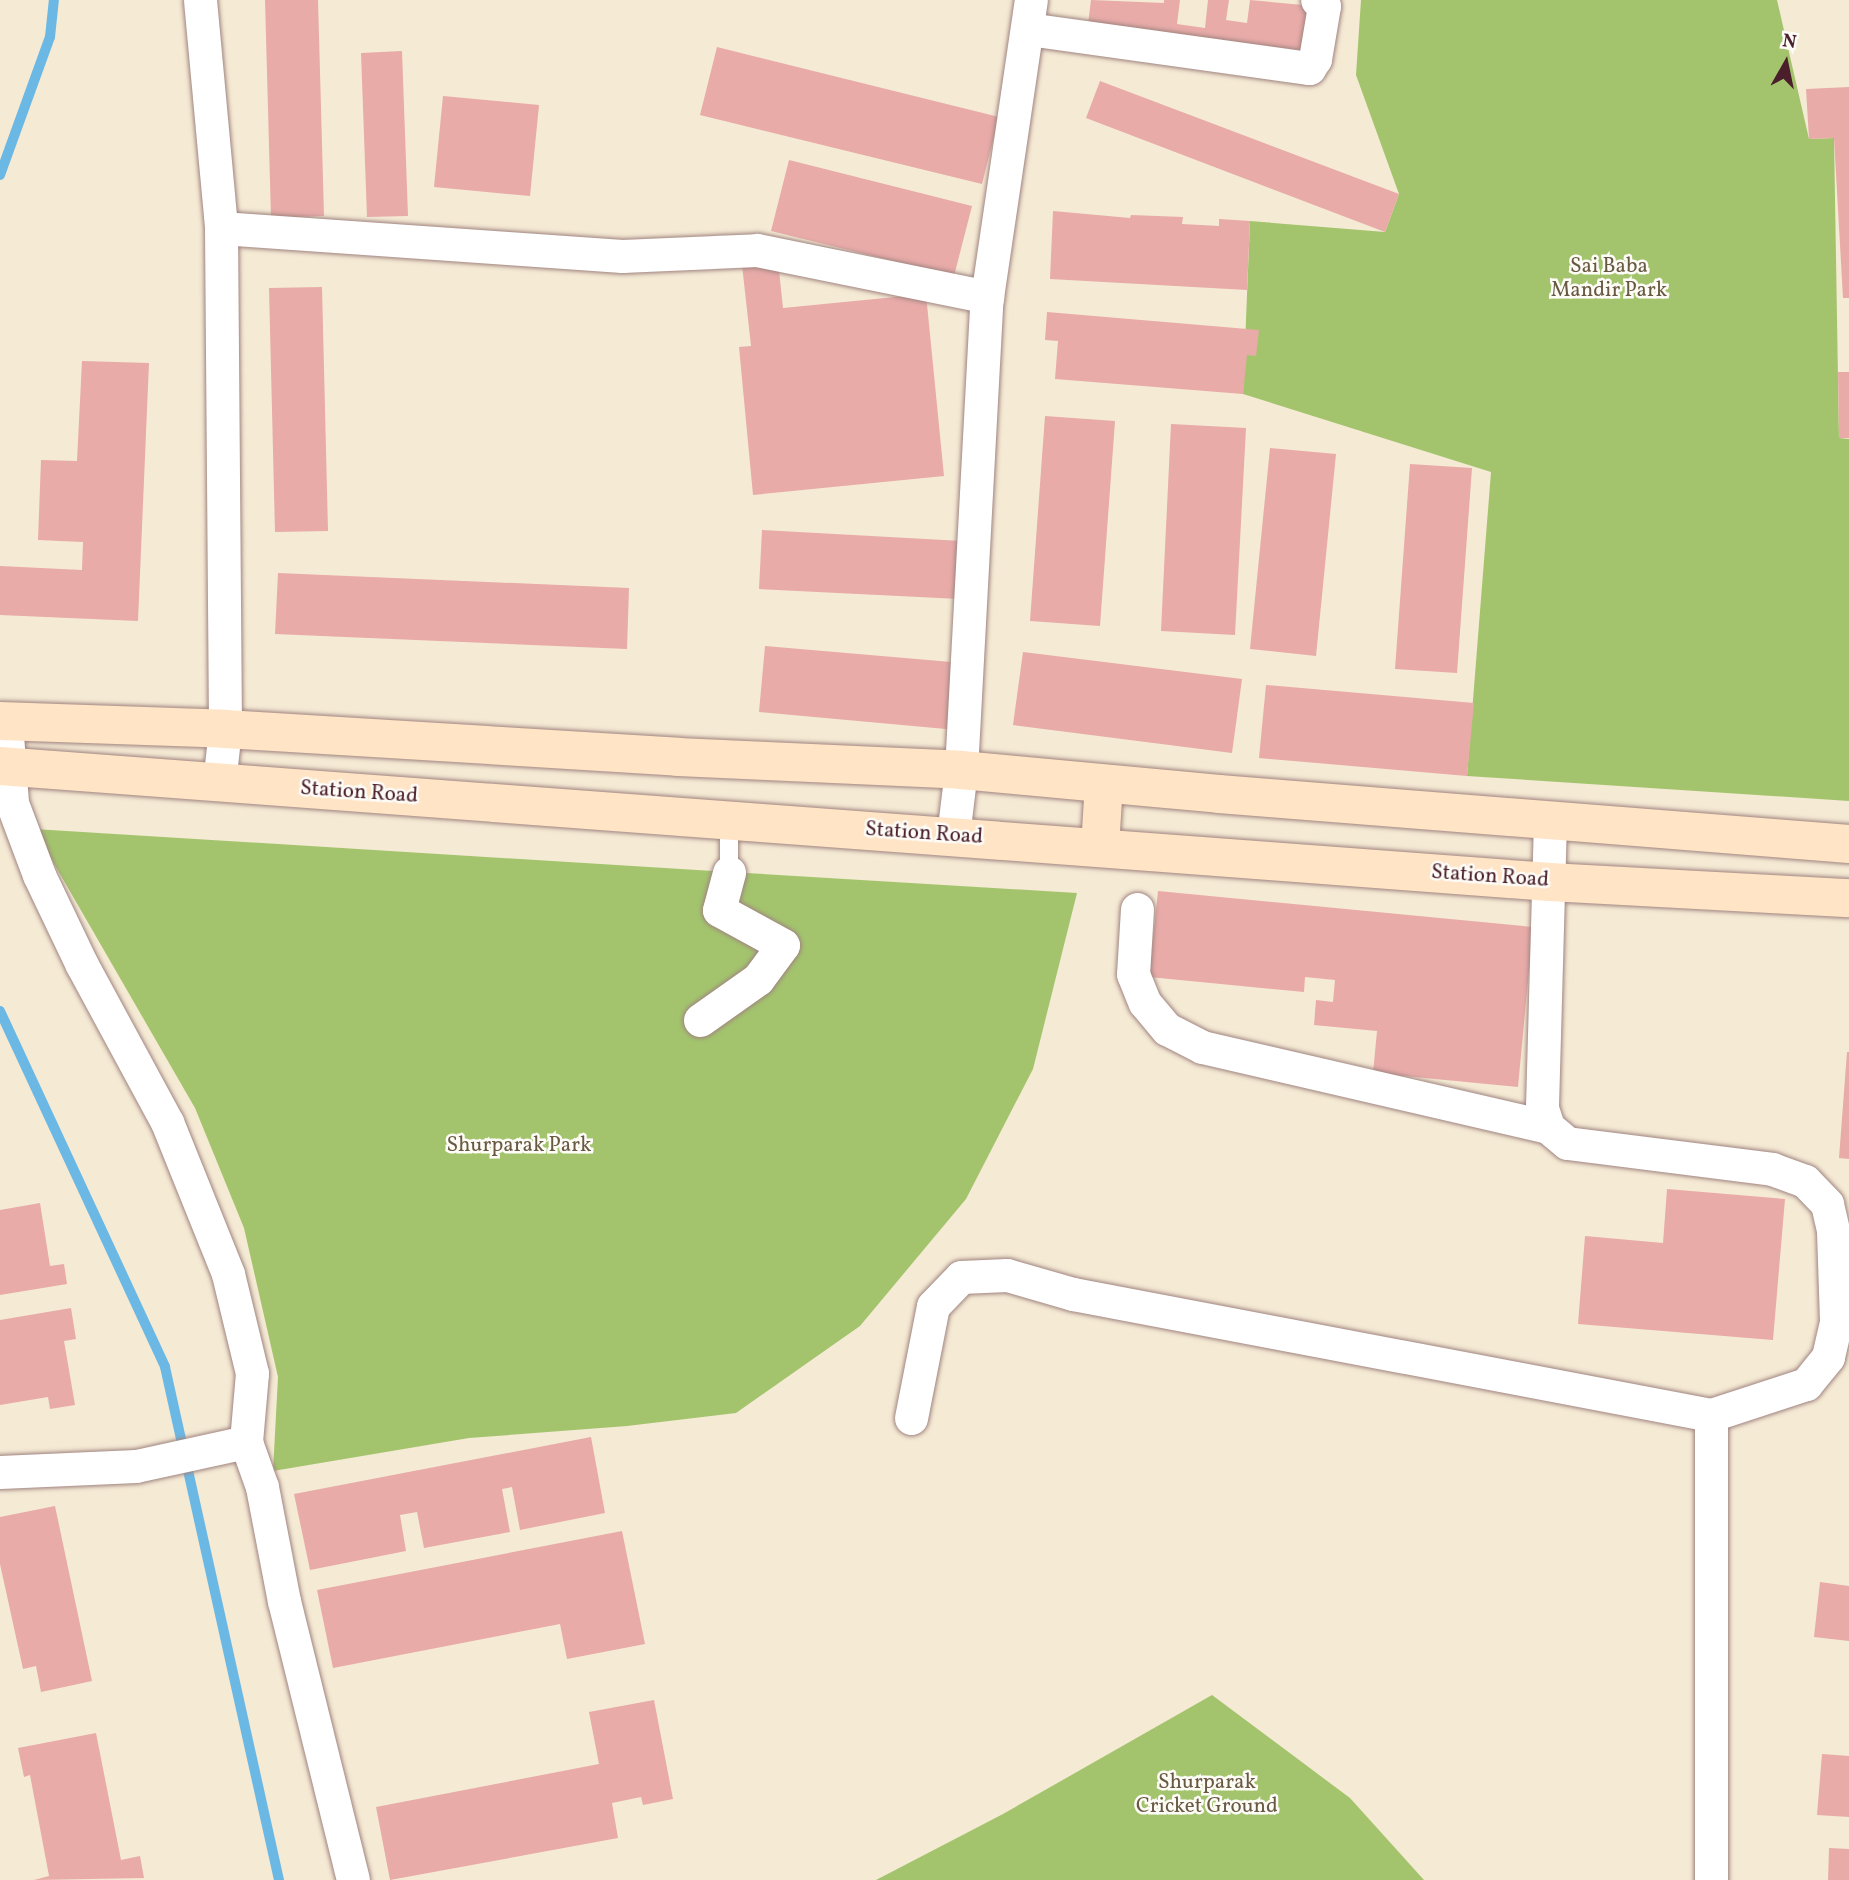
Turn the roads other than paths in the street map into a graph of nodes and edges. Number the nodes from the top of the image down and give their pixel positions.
1 (200, 0) edge
2 (1317, 0) edge
3 (1029, 14) edge
4 (221, 228) junction
5 (987, 297) junction
6 (3, 721) edge
7 (225, 729) junction
8 (678, 757) junction
9 (4, 767) edge
10 (961, 770) junction
11 (219, 783) junction
12 (1104, 784) junction
13 (671, 815) junction
14 (729, 820) junction
15 (1550, 820) junction
16 (953, 836) junction
17 (1849, 844) edge
18 (1100, 847) junction
19 (729, 872) joint
20 (1550, 882) junction
21 (1849, 898) edge
22 (1137, 909) dead end
23 (700, 1020) dead end
24 (1548, 1127) junction
25 (1711, 1415) junction
26 (911, 1418) dead end
27 (239, 1443) junction
28 (0, 1472) edge
29 (345, 1878) edge
30 (1711, 1880) edge

1 - 4 street
2 - 3 street
3 - 5 street
4 - 5 street
4 - 7 street
5 - 10 street
6 - 7 main road
6 - 9 street
7 - 8 main road
7 - 11 street
8 - 10 main road
8 - 13 main road
9 - 11 main road, Station Road
9 - 27 street
10 - 12 main road
10 - 16 street
11 - 13 main road, Station Road
12 - 15 main road
12 - 18 main road
13 - 14 main road, Station Road
14 - 16 main road, Station Road
14 - 19 lane
15 - 17 main road
15 - 20 street
16 - 18 main road, Station Road
18 - 20 main road, Station Road
19 - 23 street
20 - 21 main road, Station Road
20 - 24 street
22 - 24 street
24 - 25 street
25 - 26 street
25 - 30 street
27 - 28 street
27 - 29 street

